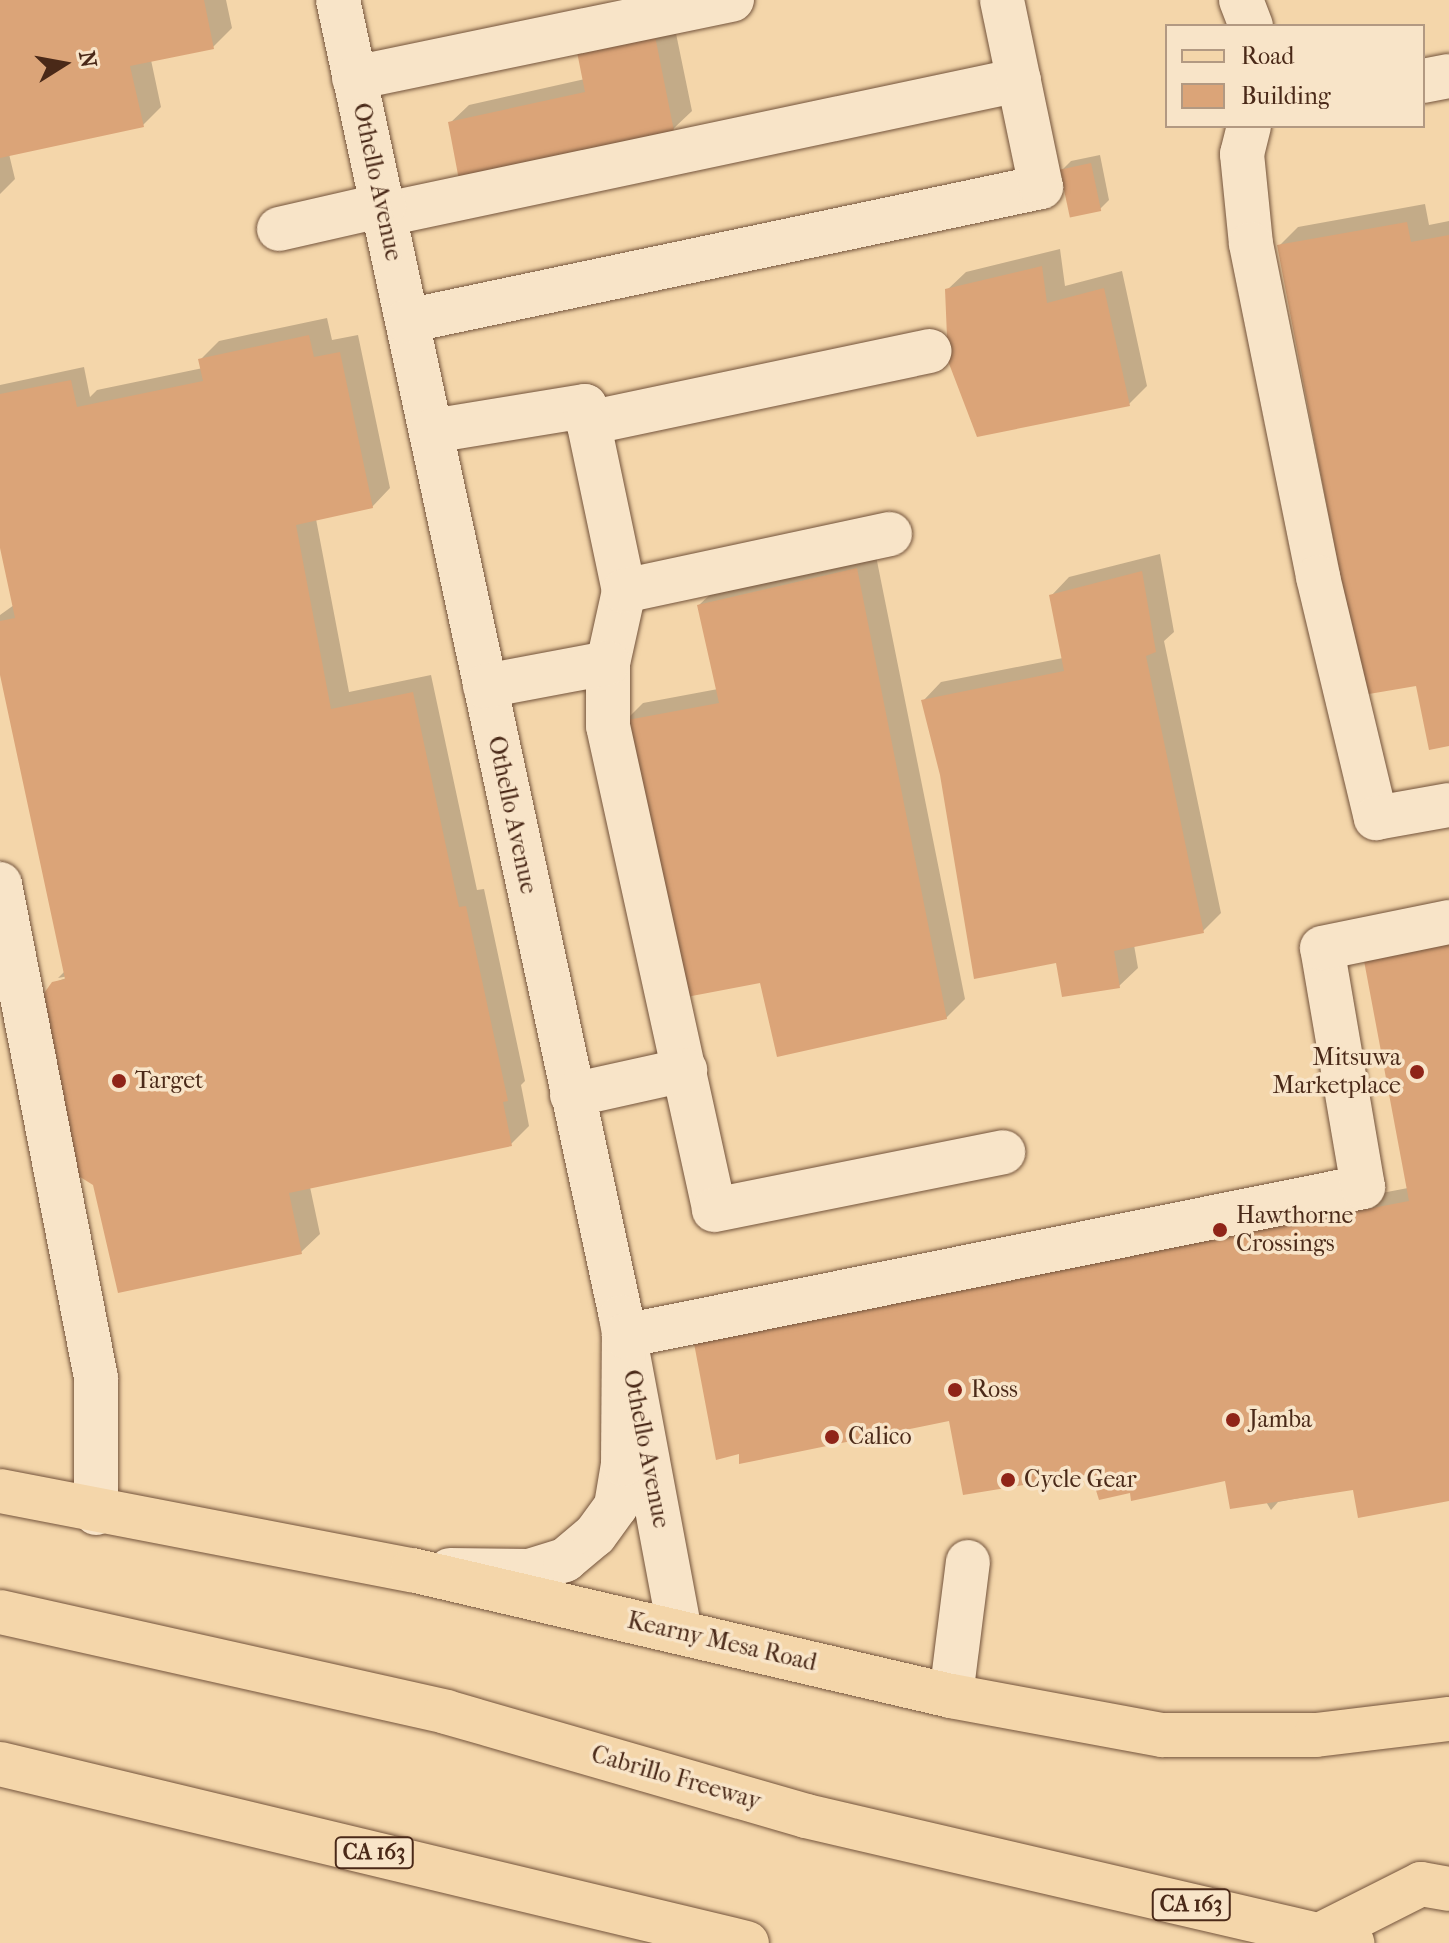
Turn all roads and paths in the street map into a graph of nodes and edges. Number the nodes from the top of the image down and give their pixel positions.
1 (338, 0) edge
2 (732, 0) edge
3 (1002, 0) edge
4 (1241, 0) edge
5 (1250, 24) edge
6 (1449, 76) edge
7 (354, 78) junction
8 (1019, 80) junction
9 (1425, 81) edge
10 (1248, 128) edge
11 (385, 210) junction
12 (279, 229) dead end
13 (407, 321) junction
14 (930, 351) dead end
15 (588, 423) junction
16 (432, 431) junction
17 (890, 534) dead end
18 (624, 591) junction
19 (608, 663) junction
20 (485, 686) junction
21 (1449, 805) edge
22 (0, 884) edge
23 (1449, 922) edge
24 (685, 1070) junction
25 (572, 1095) junction
26 (1003, 1152) dead end
27 (624, 1336) junction
28 (0, 1491) edge
29 (96, 1513) junction
30 (968, 1562) dead end
31 (412, 1570) junction
32 (0, 1612) edge
33 (680, 1632) junction
34 (951, 1696) junction
35 (1449, 1719) edge
36 (0, 1764) edge
37 (1449, 1889) edge
38 (1336, 1939) edge
39 (747, 1943) edge

1 - 7 street, Othello Avenue
2 - 7 street
3 - 8 street
4 - 5 street
6 - 9 street
7 - 11 street, Othello Avenue
8 - 11 street
8 - 13 street
10 - 21 street
11 - 12 street
11 - 13 street, Othello Avenue
13 - 16 street, Othello Avenue
14 - 15 street
15 - 16 street
15 - 18 street
16 - 20 street, Othello Avenue
17 - 18 street
18 - 19 street
19 - 20 street
19 - 24 street
20 - 25 street, Othello Avenue
22 - 29 street
23 - 27 street
24 - 25 street
24 - 26 street
25 - 27 street, Othello Avenue
27 - 31 street
27 - 33 street, Othello Avenue
28 - 29 main road, Kearny Mesa Road
29 - 31 main road, Kearny Mesa Road
30 - 34 street
31 - 33 main road, Kearny Mesa Road
32 - 38 main road, Cabrillo Freeway / CA 163
33 - 34 main road, Kearny Mesa Road
34 - 35 main road, Kearny Mesa Road
36 - 39 main road, CA 163
37 - 38 main road

